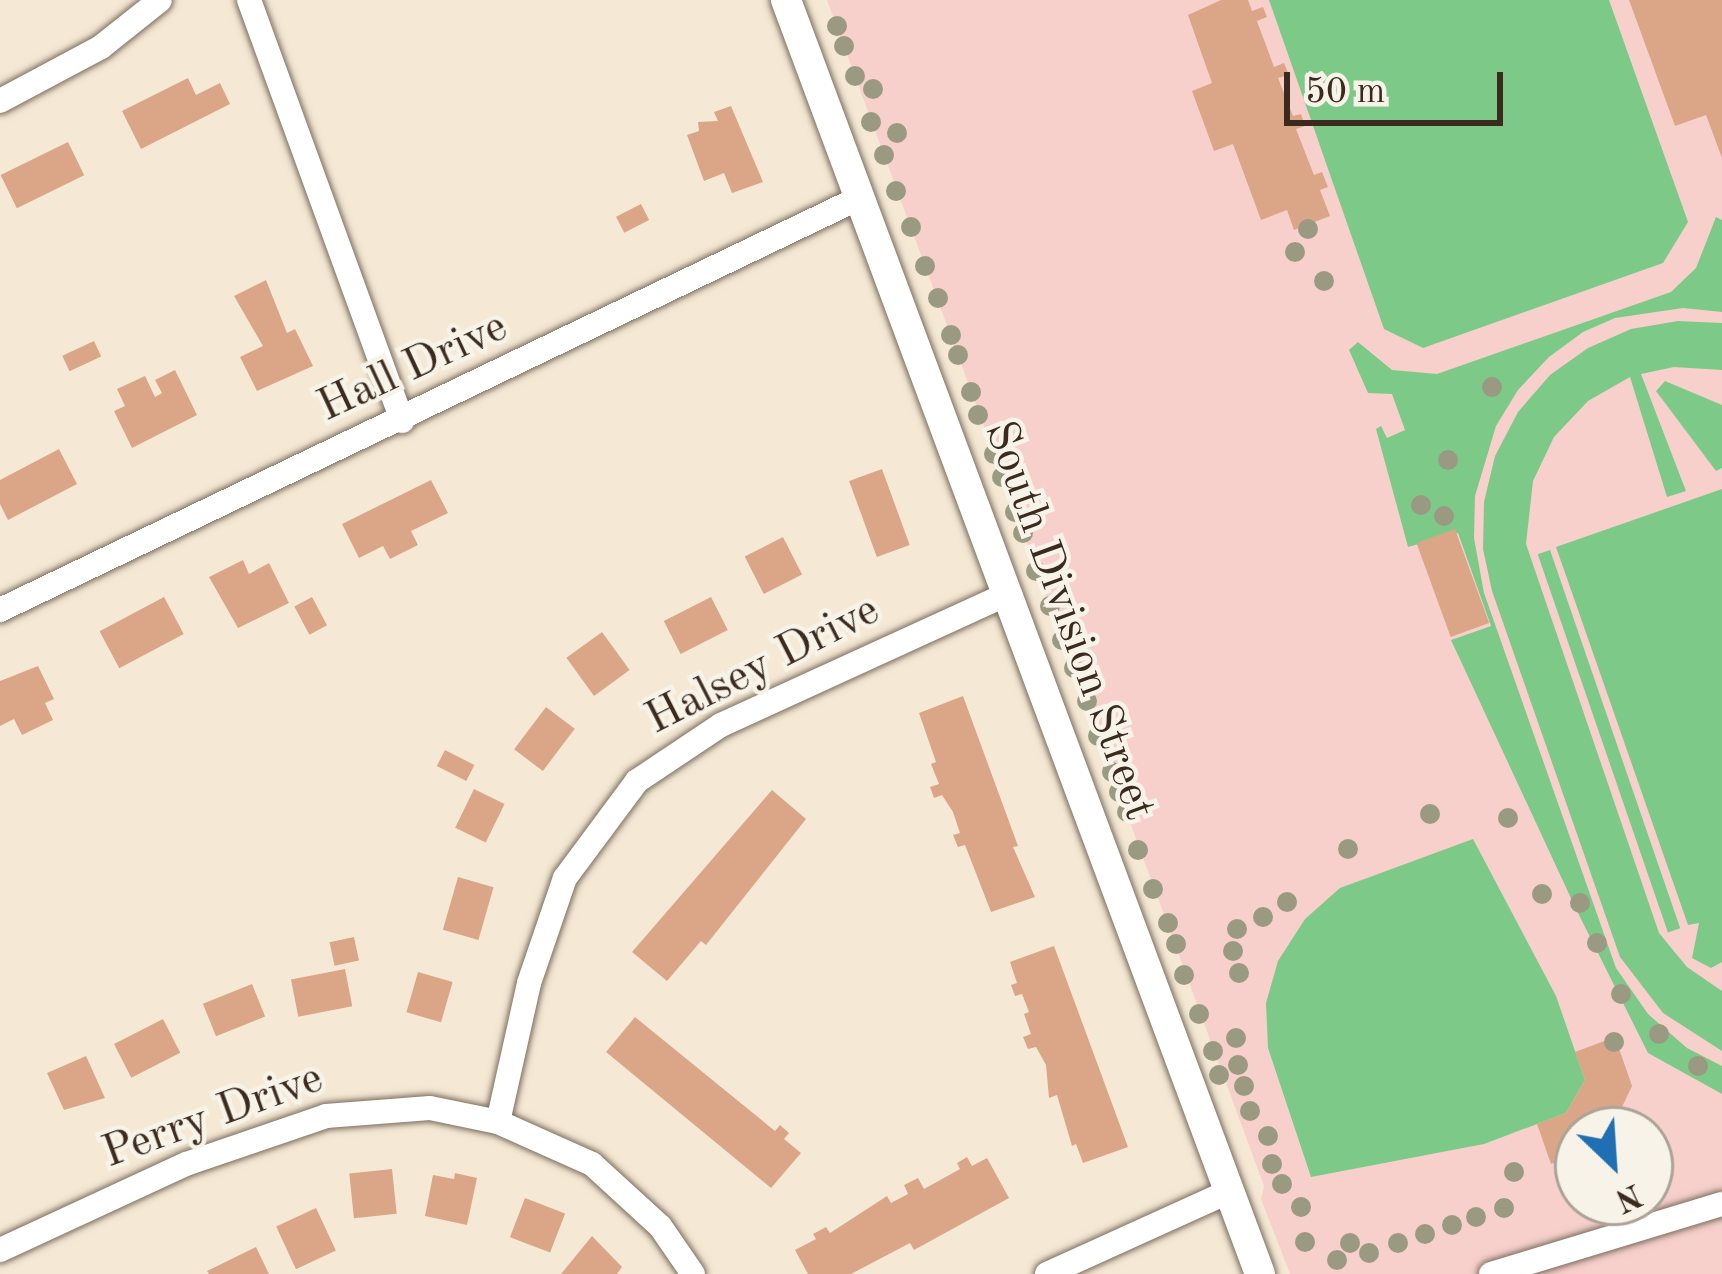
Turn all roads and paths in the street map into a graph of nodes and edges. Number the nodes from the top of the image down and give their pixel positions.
1 (160, 0) edge
2 (249, 0) edge
3 (786, 0) edge
4 (0, 100) edge
5 (859, 198) junction
6 (402, 422) junction
7 (1009, 593) junction
8 (0, 610) edge
9 (498, 1122) junction
10 (1230, 1191) junction
11 (1722, 1204) edge
12 (0, 1250) edge
13 (693, 1274) edge
14 (1047, 1274) edge
15 (1260, 1274) edge
16 (1491, 1274) edge

1 - 4 street
2 - 6 street
3 - 5 street, South Division Street
5 - 6 street, Hall Drive
5 - 7 street, South Division Street
6 - 8 street, Hall Drive
7 - 9 street, Halsey Drive
7 - 10 street, South Division Street
9 - 12 street, Perry Drive
9 - 13 street, Perry Drive
10 - 14 street
10 - 15 street, South Division Street
11 - 16 street

